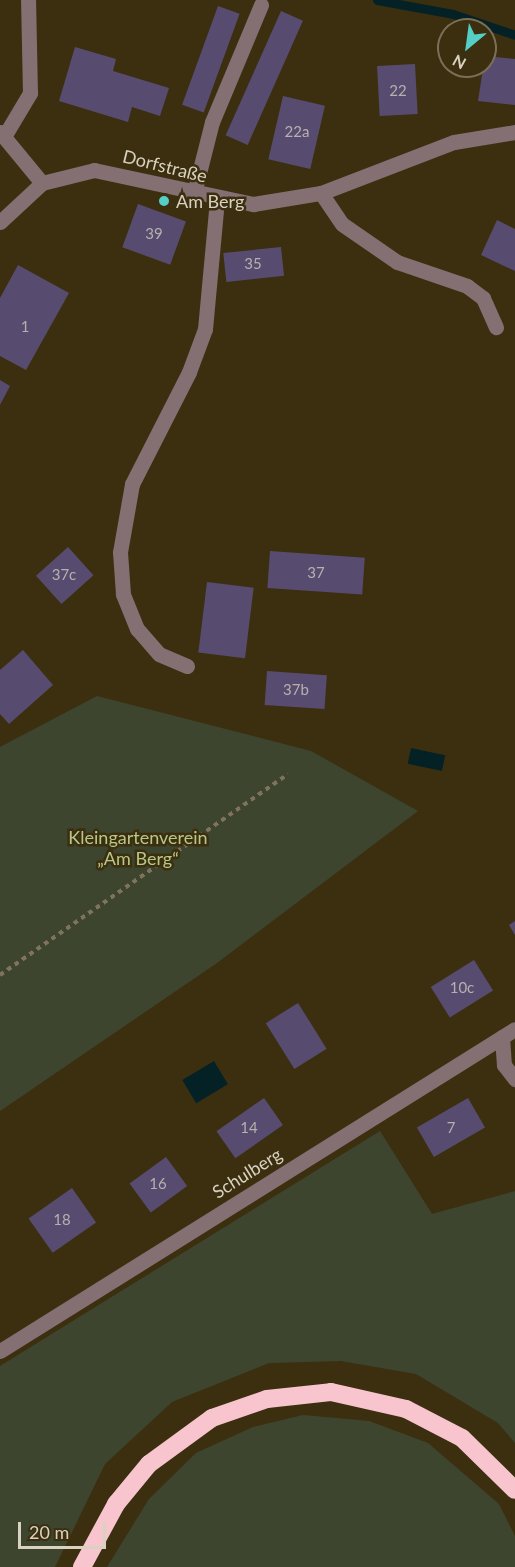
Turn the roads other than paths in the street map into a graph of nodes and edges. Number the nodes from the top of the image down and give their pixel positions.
1 (28, 0) edge
2 (261, 5) dead end
3 (515, 132) edge
4 (3, 134) edge
5 (42, 183) junction
6 (194, 192) junction
7 (321, 194) junction
8 (217, 199) junction
9 (0, 222) edge
10 (496, 327) dead end
11 (188, 666) dead end
12 (508, 1033) edge
13 (515, 1079) edge
14 (0, 1351) edge
15 (515, 1490) edge
16 (82, 1567) edge

1 - 4 street
2 - 6 street
3 - 7 street, Dorfstraße
4 - 5 street
5 - 6 street, Dorfstraße
5 - 9 street
6 - 8 street, Dorfstraße
7 - 8 street, Dorfstraße
7 - 10 street
8 - 11 street
12 - 13 street
12 - 14 street, Schulberg
15 - 16 highway

